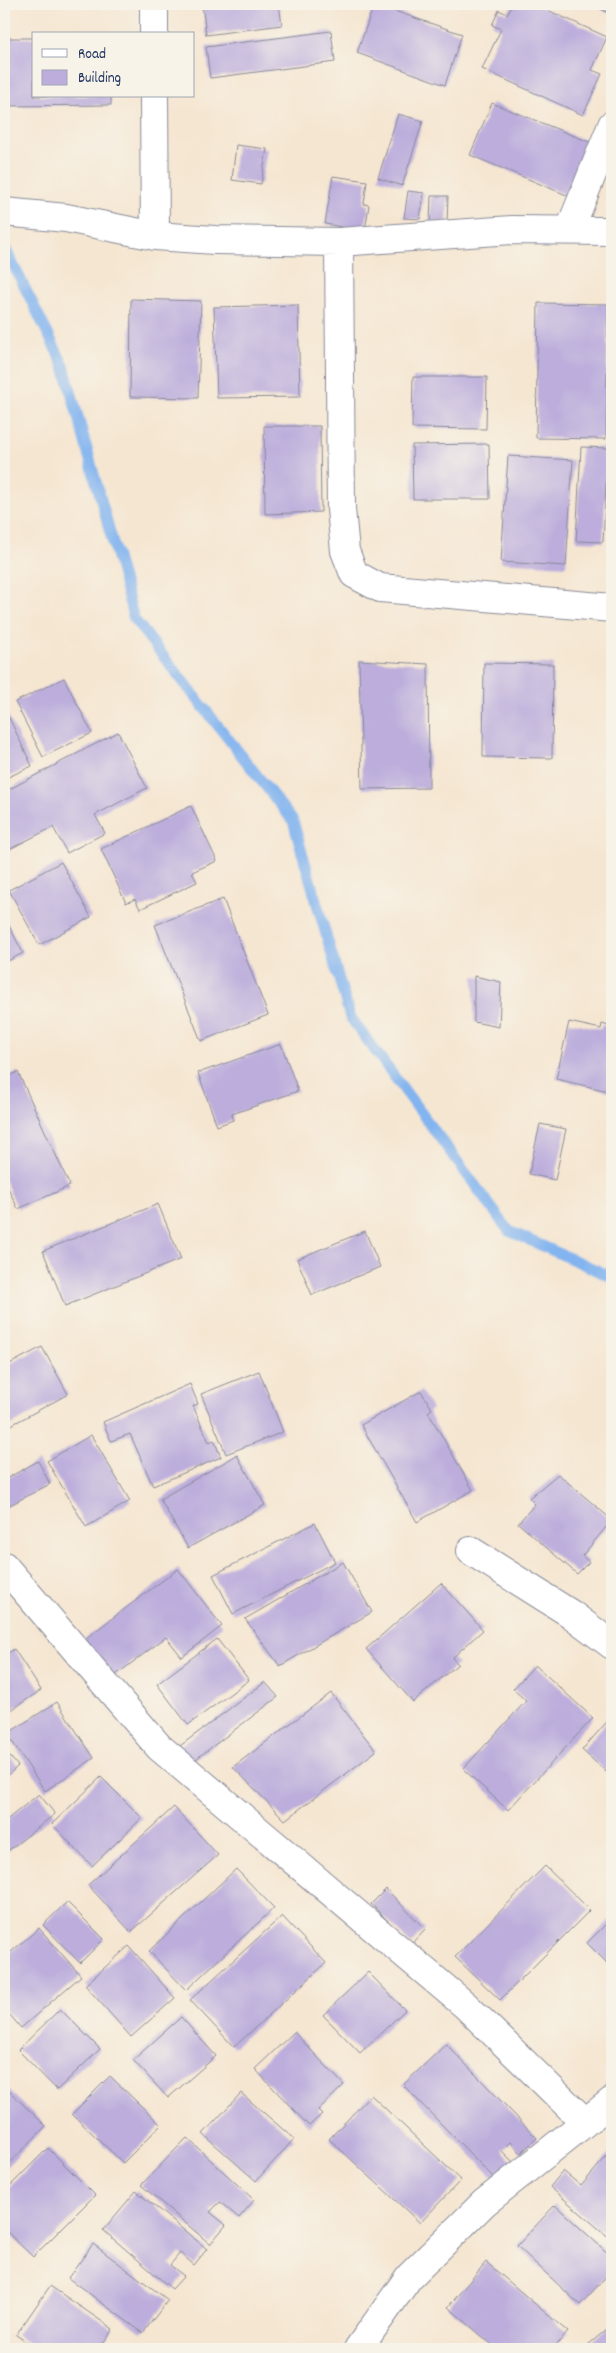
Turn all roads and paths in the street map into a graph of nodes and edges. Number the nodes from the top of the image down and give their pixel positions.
1 (154, 4) edge
2 (154, 32) edge
3 (154, 98) edge
4 (612, 125) edge
5 (4, 212) edge
6 (570, 229) junction
7 (612, 231) edge
8 (155, 236) junction
9 (339, 242) junction
10 (612, 608) edge
11 (471, 1551) dead end
12 (4, 1566) edge
13 (610, 1638) edge
14 (612, 2101) edge
15 (584, 2121) junction
16 (358, 2349) edge

1 - 2 street
3 - 8 street
4 - 6 street
5 - 8 street
6 - 7 street
6 - 9 street
8 - 9 street
9 - 10 street
11 - 13 street
12 - 15 street
14 - 15 street
15 - 16 street

